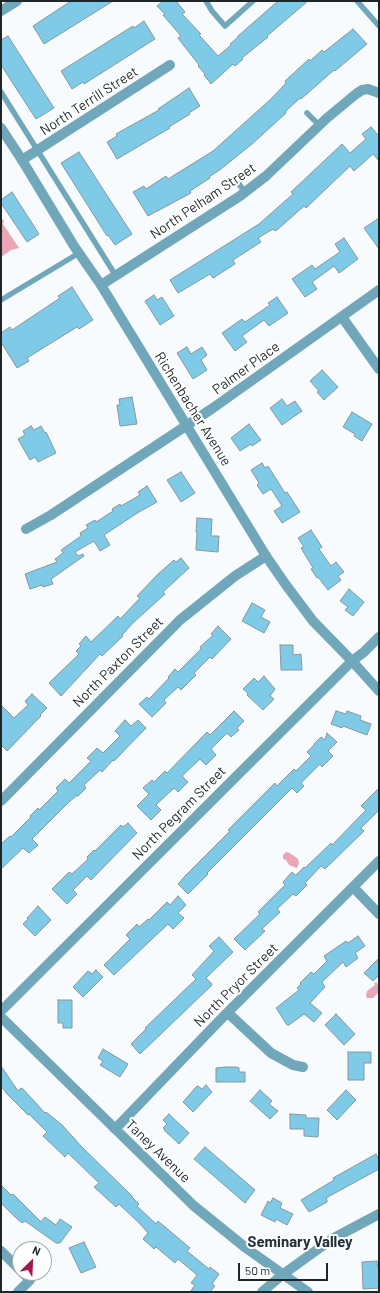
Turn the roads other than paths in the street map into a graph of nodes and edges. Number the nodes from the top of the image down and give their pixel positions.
1 (17, 1) edge
2 (206, 1) edge
3 (253, 1) edge
4 (357, 1) edge
5 (1, 11) edge
6 (379, 26) edge
7 (170, 65) dead end
8 (375, 91) edge
9 (1, 92) edge
10 (308, 113) dead end
11 (319, 125) junction
12 (3, 132) edge
13 (38, 150) junction
14 (22, 160) junction
15 (235, 179) dead end
16 (245, 192) junction
17 (79, 253) junction
18 (116, 276) junction
19 (101, 285) junction
20 (379, 290) edge
21 (1, 300) edge
22 (342, 317) junction
23 (379, 369) edge
24 (187, 426) junction
25 (26, 529) dead end
26 (266, 556) junction
27 (379, 637) edge
28 (352, 661) junction
29 (379, 690) edge
30 (1, 801) edge
31 (379, 861) edge
32 (353, 887) junction
33 (379, 914) edge
34 (1, 1011) edge
35 (228, 1013) junction
36 (1, 1017) edge
37 (302, 1067) dead end
38 (114, 1128) junction
39 (379, 1214) edge
40 (1, 1251) edge
41 (12, 1262) edge
42 (282, 1275) junction
43 (24, 1281) edge
44 (18, 1292) edge
45 (262, 1292) edge
46 (308, 1292) edge

1 - 5 street
2 - 3 lane
4 - 6 lane
7 - 13 street, North Terrill Street
8 - 11 street, North Pelham Street
9 - 13 lane
10 - 11 lane
11 - 16 street, North Pelham Street
12 - 14 street, Richenbacher Avenue
13 - 14 street, North Terrill Street
13 - 18 lane
14 - 17 street, Richenbacher Avenue
15 - 16 lane
16 - 18 street, North Pelham Street
17 - 19 street, Richenbacher Avenue
17 - 21 lane
18 - 19 street, North Pelham Street
19 - 24 street, Richenbacher Avenue
20 - 22 street, Palmer Place
22 - 23 street
22 - 24 street, Palmer Place
24 - 25 street, Palmer Place
24 - 26 street, Richenbacher Avenue
26 - 28 street, Richenbacher Avenue
26 - 30 street, North Paxton Street
27 - 28 street, North Pegram Street
28 - 29 street, Richenbacher Avenue
28 - 34 street, North Pegram Street
31 - 32 street, North Pryor Street
32 - 33 street
32 - 35 street, North Pryor Street
35 - 37 street
35 - 38 street, North Pryor Street
36 - 38 street, Taney Avenue
38 - 42 street, Taney Avenue
39 - 42 street
40 - 41 street
42 - 45 street
42 - 46 street, Taney Avenue
43 - 44 street

